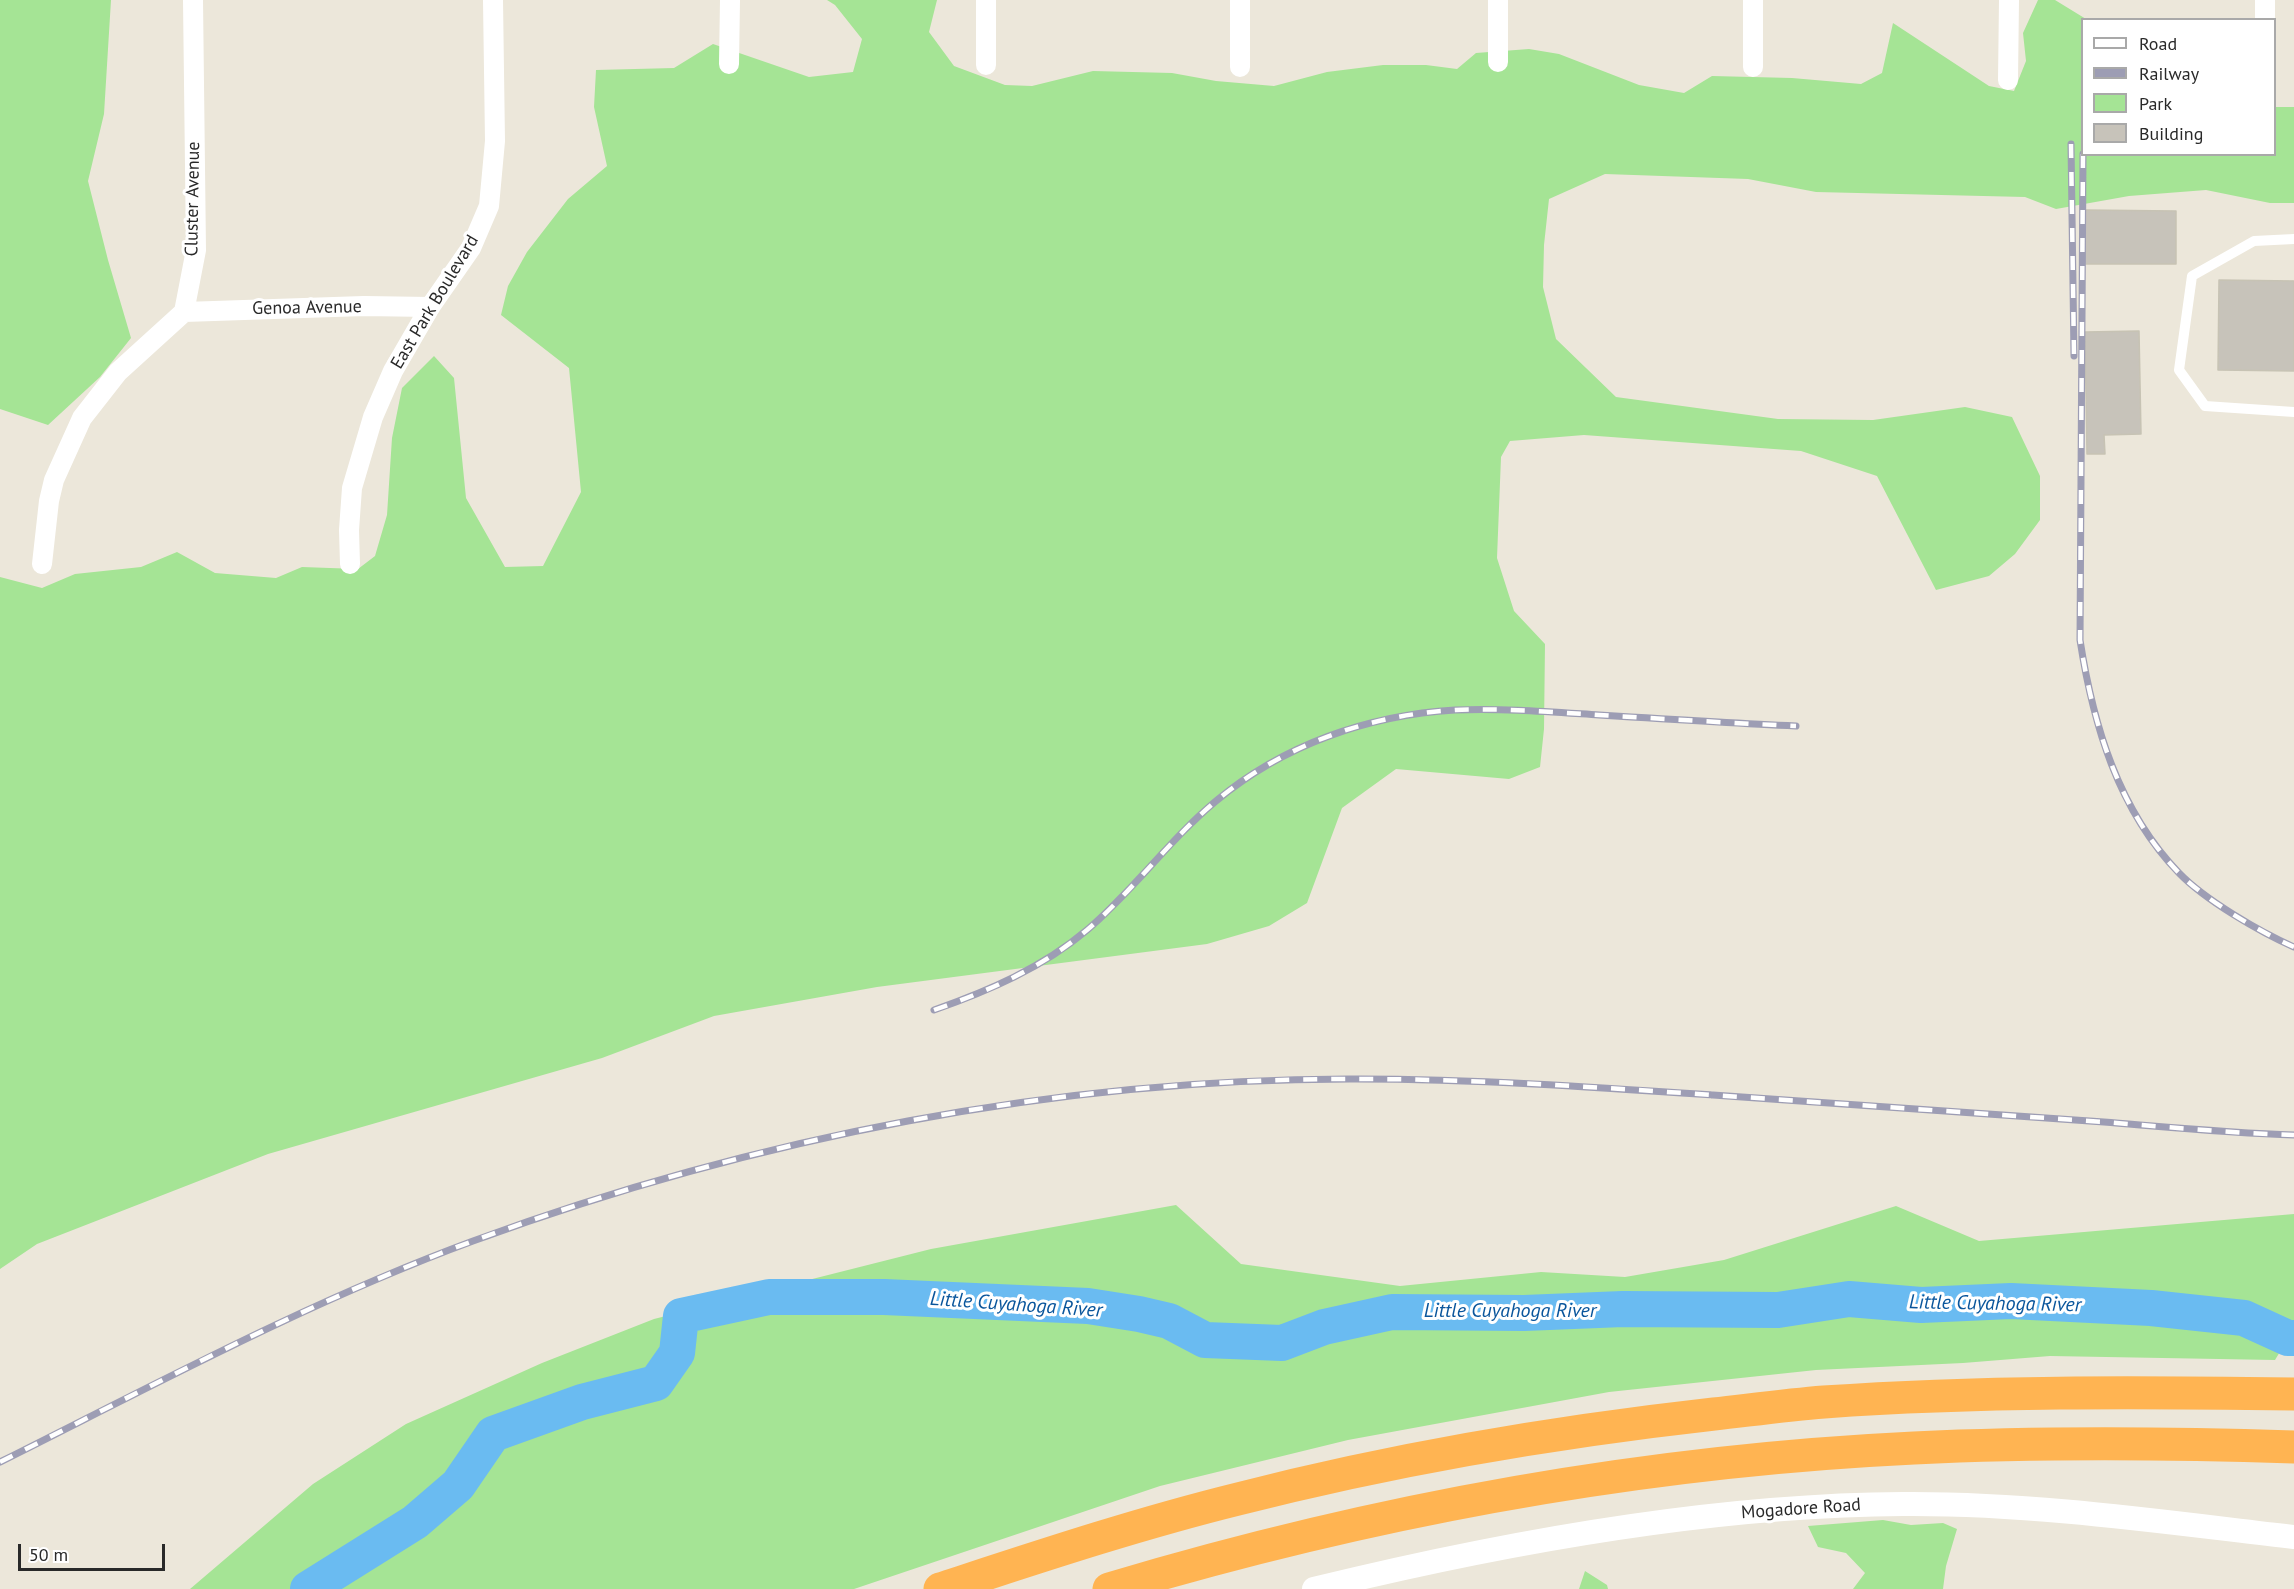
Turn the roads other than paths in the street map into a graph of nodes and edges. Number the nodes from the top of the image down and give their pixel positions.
1 (193, 0) edge
2 (493, 0) edge
3 (730, 0) edge
4 (986, 0) edge
5 (1240, 0) edge
6 (1498, 0) edge
7 (1753, 0) edge
8 (2009, 0) edge
9 (2265, 0) edge
10 (2265, 18) edge
11 (1498, 62) dead end
12 (729, 64) dead end
13 (986, 65) dead end
14 (1240, 67) dead end
15 (1753, 67) dead end
16 (2008, 80) dead end
17 (2294, 239) edge
18 (430, 307) junction
19 (184, 312) junction
20 (2294, 412) edge
21 (42, 564) dead end
22 (350, 564) dead end
23 (2294, 1394) edge
24 (2294, 1447) edge
25 (2294, 1537) edge
26 (940, 1589) edge
27 (1108, 1589) edge
28 (1314, 1589) edge

1 - 19 street, Cluster Avenue
2 - 18 street, East Park Boulevard
3 - 12 street
4 - 13 street
5 - 14 street
6 - 11 street
7 - 15 street
8 - 16 street
9 - 10 street
17 - 20 lane
18 - 19 street, Genoa Avenue
18 - 22 street, East Park Boulevard
19 - 21 street
23 - 26 highway
24 - 27 highway
25 - 28 street, Mogadore Road

